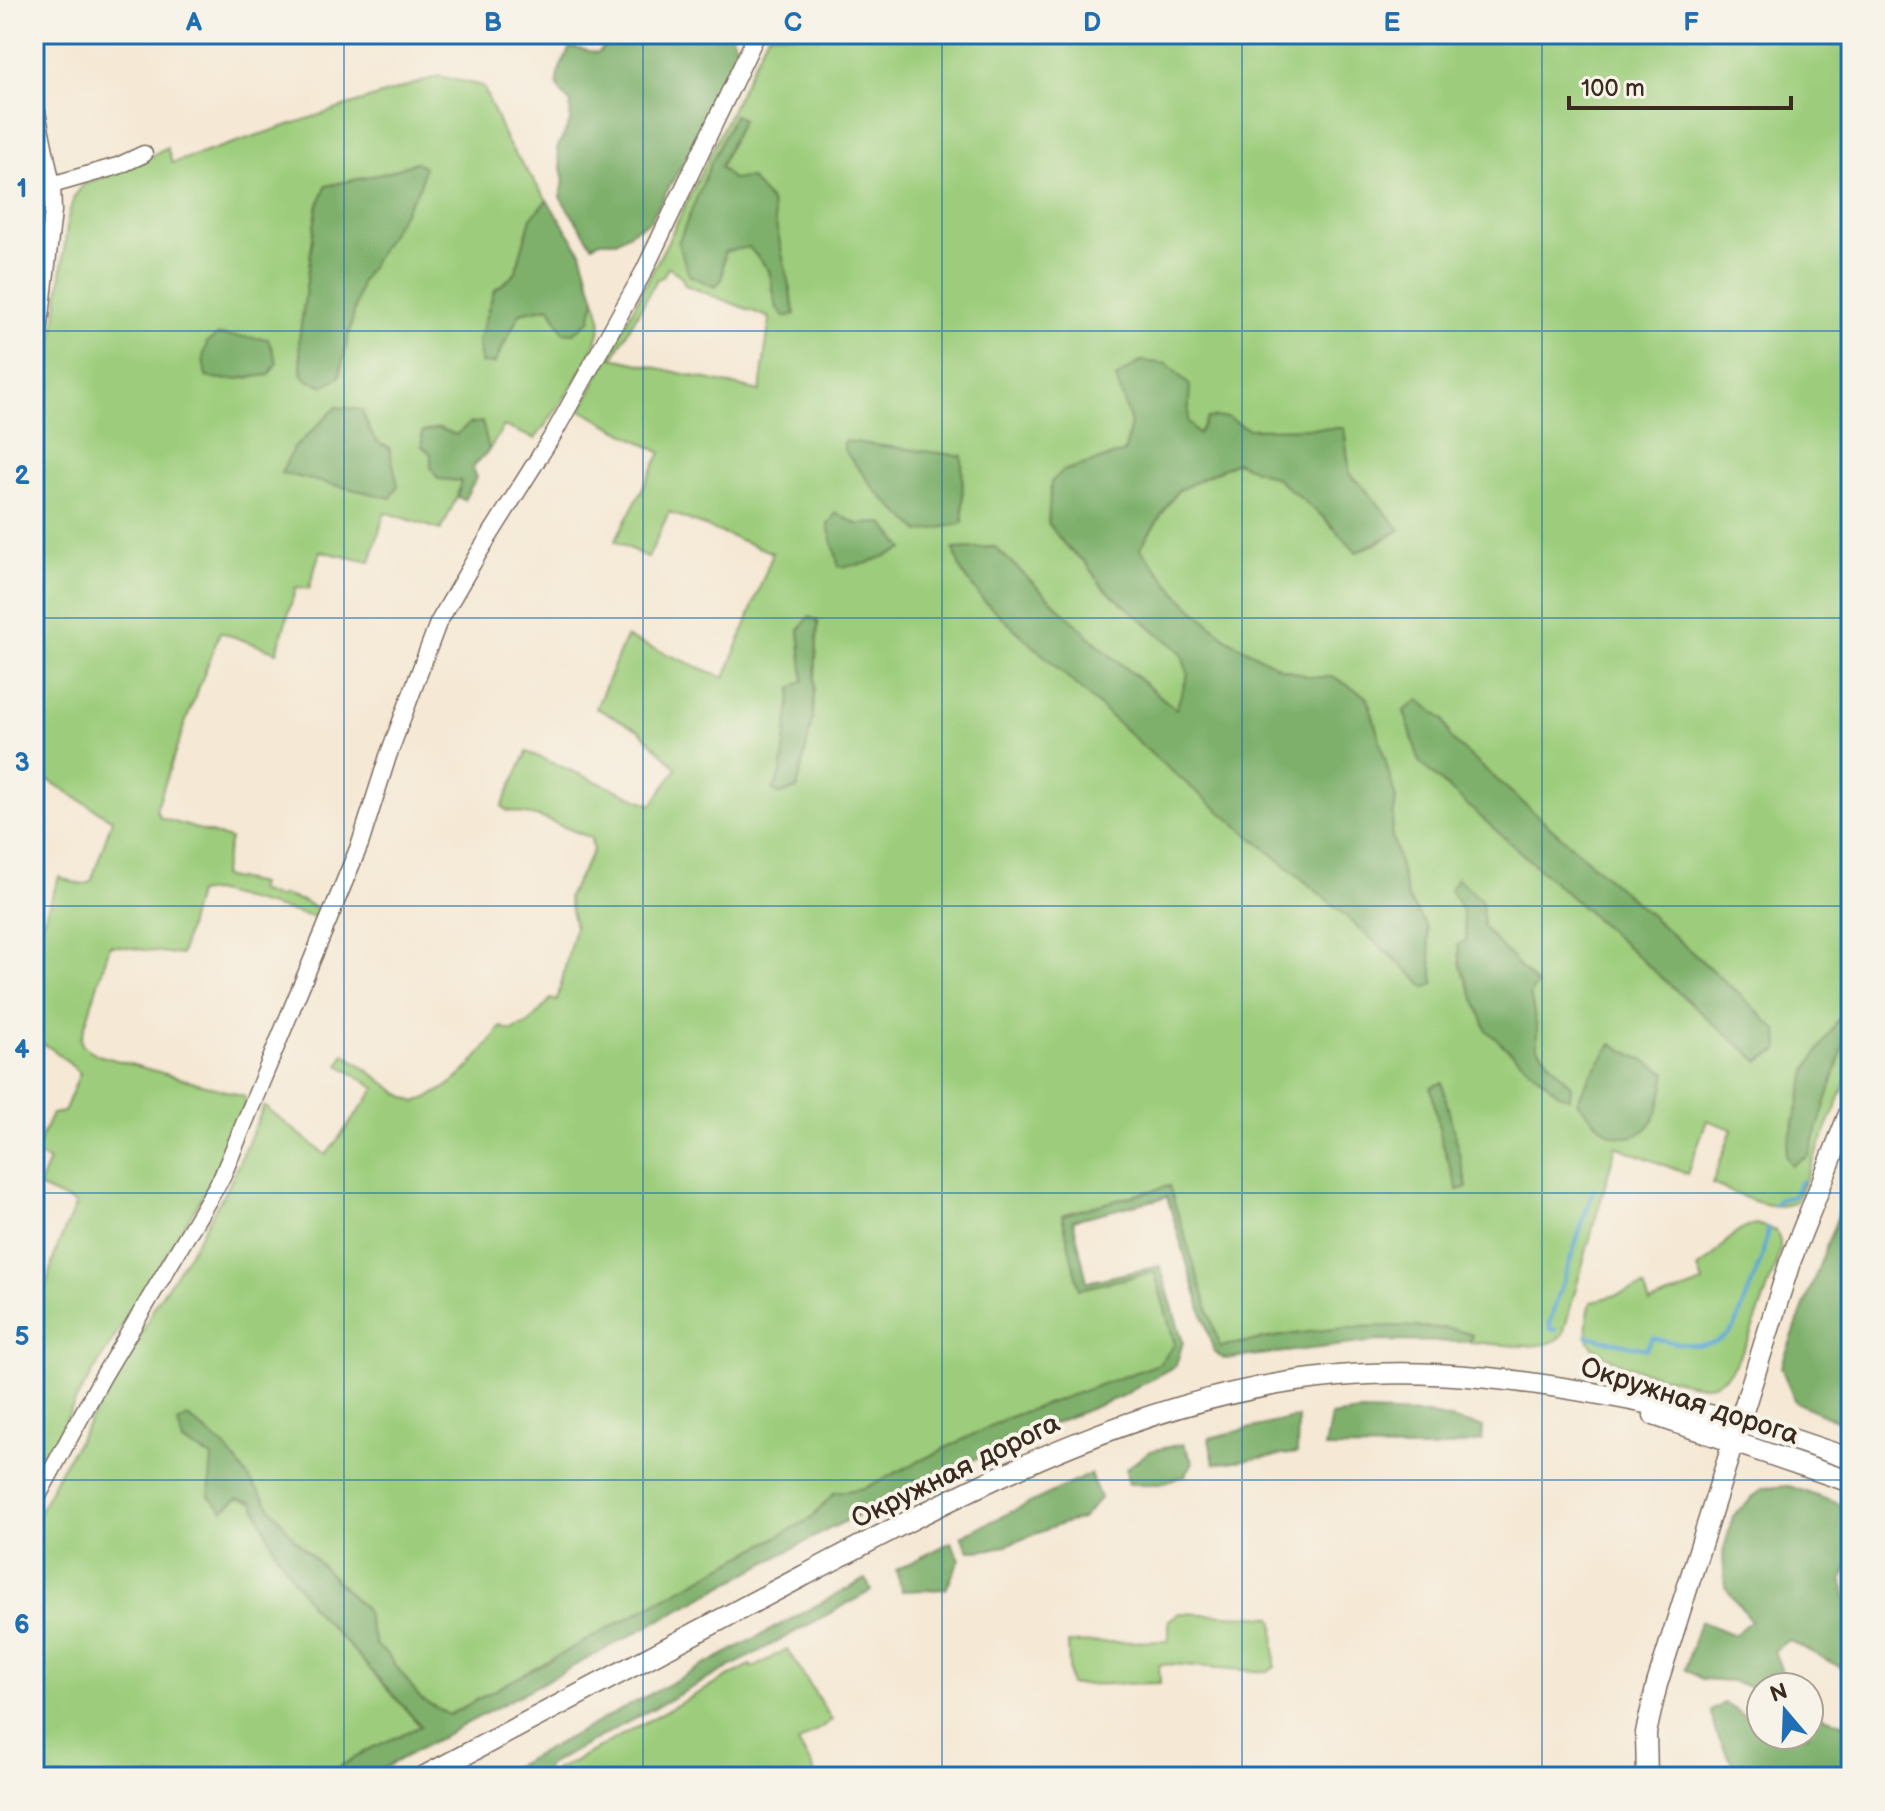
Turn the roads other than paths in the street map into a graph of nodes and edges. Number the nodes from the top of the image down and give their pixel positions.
1 (757, 34) edge
2 (34, 98) edge
3 (144, 154) dead end
4 (52, 185) junction
5 (34, 190) edge
6 (34, 378) edge
7 (1851, 1109) edge
8 (1736, 1432) junction
9 (1851, 1459) edge
10 (1851, 1482) edge
11 (34, 1503) edge
12 (423, 1777) edge
13 (1647, 1777) edge

1 - 11 street
2 - 4 street
3 - 4 street
4 - 5 street
4 - 6 street
7 - 8 main road
8 - 9 main road, Окружная дорога
8 - 10 main road, Окружная дорога
8 - 12 main road, Окружная дорога
8 - 13 main road

